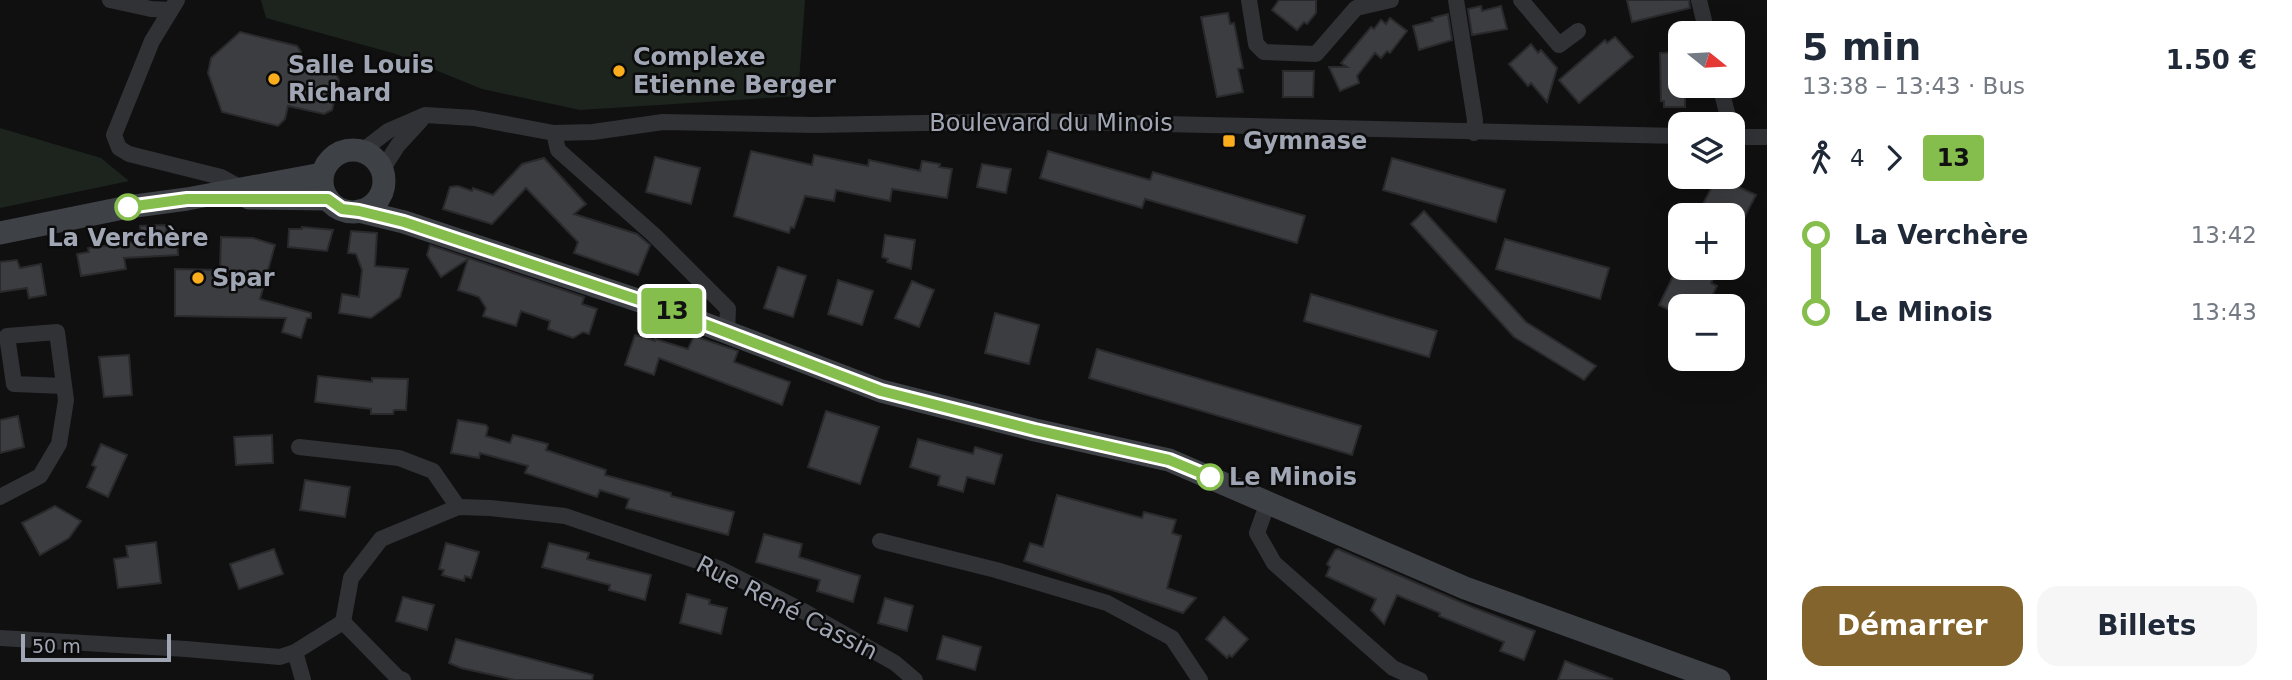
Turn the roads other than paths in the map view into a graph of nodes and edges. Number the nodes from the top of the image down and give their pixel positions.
1 (110, 0) edge
2 (1249, 0) edge
3 (1391, 0) edge
4 (1456, 0) edge
5 (1521, 0) edge
6 (1699, 0) edge
7 (173, 5) edge
8 (1704, 21) edge
9 (1578, 31) dead end
10 (425, 115) junction
11 (554, 133) junction
12 (1474, 133) junction
13 (1668, 136) edge
14 (1745, 137) edge
15 (1767, 137) edge
16 (362, 151) junction
17 (322, 174) junction
18 (382, 177) junction
19 (243, 189) junction
20 (187, 199) junction
21 (328, 199) junction
22 (359, 211) junction
23 (404, 222) junction
24 (0, 233) edge
25 (727, 331) junction
26 (64, 386) junction
27 (299, 447) dead end
28 (0, 497) edge
29 (1268, 502) junction
30 (458, 507) junction
31 (880, 541) dead end
32 (343, 622) junction
33 (0, 638) edge
34 (295, 652) junction
35 (303, 680) edge
36 (403, 680) edge
37 (915, 680) edge
38 (1199, 680) edge
39 (1420, 680) edge
40 (1719, 680) edge

1 - 7 street
2 - 3 street
4 - 12 street
5 - 9 street
6 - 8 street
7 - 19 street
10 - 11 street, Boulevard du Minois
10 - 16 street, Boulevard du Minois
10 - 18 street
11 - 12 street, Boulevard du Minois
11 - 25 street
12 - 13 street, Boulevard du Minois
14 - 15 street
16 - 17 main road
16 - 18 main road
17 - 19 main road
17 - 21 main road
18 - 22 main road
18 - 23 main road
19 - 20 main road
20 - 21 main road
20 - 24 main road
21 - 22 main road
22 - 23 main road
23 - 25 main road
25 - 29 main road
26 - 26 street
26 - 28 street
27 - 30 street
29 - 39 street
29 - 40 main road
30 - 32 street, Rue René Cassin
30 - 37 street, Rue René Cassin
31 - 38 street
32 - 34 street
32 - 36 street
33 - 34 street
34 - 35 street

